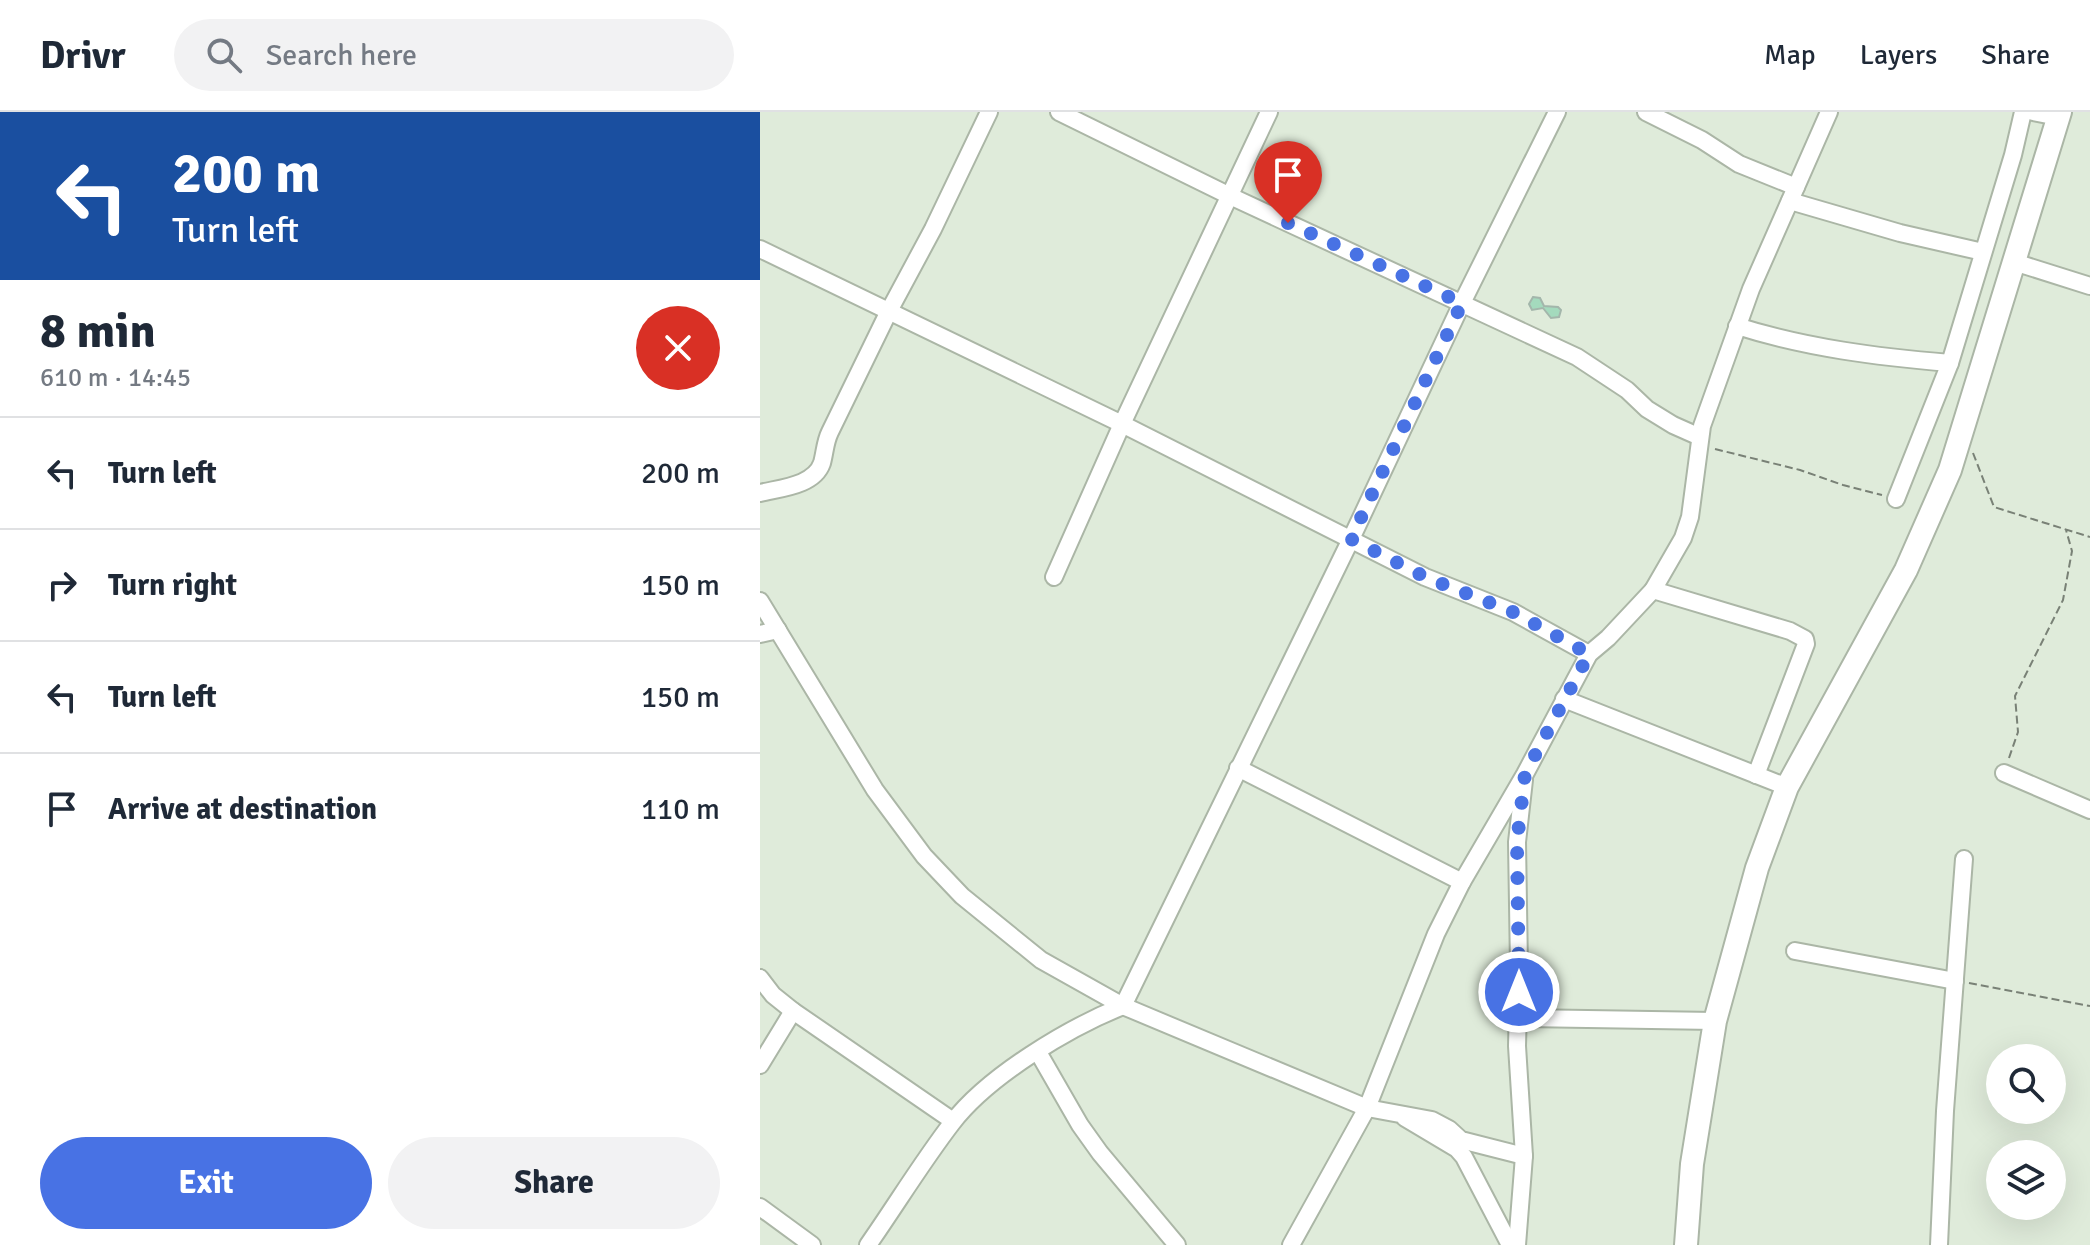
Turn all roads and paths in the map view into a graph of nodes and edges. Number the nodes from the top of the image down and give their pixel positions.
1 (989, 112) edge
2 (1059, 112) edge
3 (1269, 112) edge
4 (1557, 112) edge
5 (1646, 112) edge
6 (1829, 112) edge
7 (2023, 112) edge
8 (2033, 112) edge
9 (2059, 115) edge
10 (1793, 194) junction
11 (1230, 196) junction
12 (760, 249) edge
13 (1983, 252) junction
14 (2014, 262) junction
15 (2090, 286) edge
16 (1462, 303) junction
17 (889, 311) junction
18 (1737, 326) junction
19 (1950, 363) junction
20 (1122, 424) junction
21 (1699, 441) junction
22 (1958, 445) junction
23 (760, 493) edge
24 (1896, 499) joint
25 (2066, 530) junction
26 (2090, 537) edge
27 (1351, 539) junction
28 (1054, 577) dead end
29 (1653, 590) junction
30 (760, 601) edge
31 (778, 630) junction
32 (760, 634) edge
33 (1589, 654) junction
34 (1564, 699) junction
35 (1238, 768) junction
36 (2004, 773) joint
37 (1525, 774) junction
38 (1756, 775) junction
39 (1787, 787) junction
40 (2090, 810) edge
41 (1964, 859) dead end
42 (1462, 882) junction
43 (1795, 951) dead end
44 (760, 978) edge
45 (1955, 981) junction
46 (1123, 1006) junction
47 (2090, 1006) edge
48 (793, 1011) junction
49 (1518, 1018) junction
50 (1715, 1021) junction
51 (1038, 1052) junction
52 (760, 1065) edge
53 (1367, 1108) junction
54 (953, 1121) junction
55 (1459, 1145) junction
56 (1524, 1156) junction
57 (760, 1207) edge
58 (812, 1245) edge
59 (868, 1245) edge
60 (1177, 1245) edge
61 (1291, 1245) edge
62 (1510, 1245) edge
63 (1517, 1245) edge
64 (1686, 1245) edge
65 (1939, 1245) edge

1 - 17 street
2 - 11 street
3 - 11 street
4 - 16 street
5 - 10 street
6 - 10 street
7 - 13 street
8 - 9 street
9 - 14 highway
10 - 13 street
10 - 18 street
11 - 16 street
11 - 20 street
12 - 17 street
13 - 19 street
14 - 15 street
14 - 22 highway
16 - 21 street
16 - 27 street
17 - 20 street
17 - 23 street
18 - 19 street
18 - 21 street
19 - 24 street
20 - 27 street
20 - 28 street
21 - 24 path
21 - 29 street
22 - 25 path
22 - 39 highway
25 - 26 path
25 - 36 path
27 - 33 street
27 - 35 street
29 - 33 street
29 - 38 street
30 - 31 street
31 - 32 street
31 - 46 street
33 - 34 street
34 - 37 street
34 - 38 street
35 - 42 street
35 - 46 street
36 - 40 street
37 - 42 street
37 - 49 street
38 - 39 street
39 - 50 highway
41 - 45 street
42 - 53 street
43 - 45 street
44 - 48 street
45 - 47 path
45 - 65 street
46 - 51 street
46 - 53 street
48 - 52 street
48 - 54 street
49 - 50 street
49 - 56 street
50 - 64 highway
51 - 54 street
51 - 60 street
53 - 55 street
53 - 61 street
54 - 59 street
55 - 56 street
55 - 62 street
56 - 63 street
57 - 58 street

